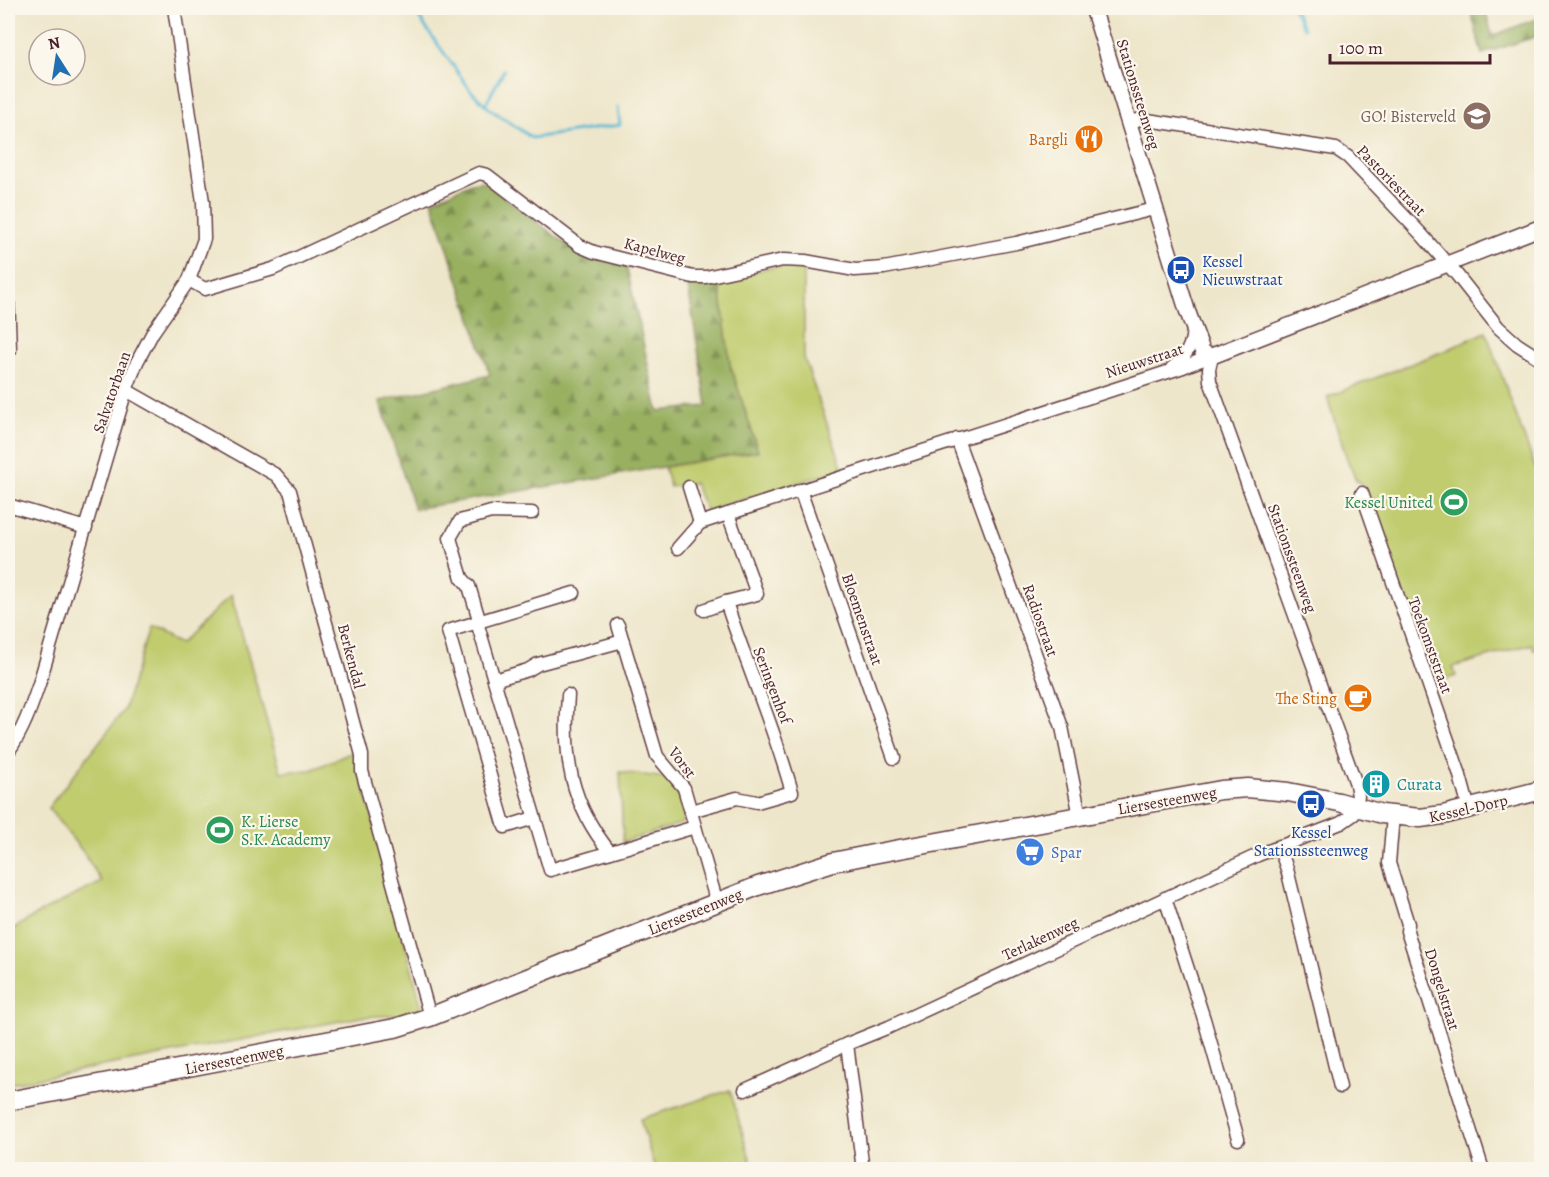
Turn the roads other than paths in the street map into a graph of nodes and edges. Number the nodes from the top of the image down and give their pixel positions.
1 (174, 8) edge
2 (1093, 8) edge
3 (1129, 122) junction
4 (1154, 209) junction
5 (1542, 227) edge
6 (1447, 263) junction
7 (189, 280) junction
8 (8, 295) edge
9 (1193, 328) junction
10 (10, 350) dead end
11 (1212, 356) junction
12 (1542, 360) edge
13 (1168, 370) junction
14 (126, 390) junction
15 (957, 439) junction
16 (689, 487) dead end
17 (800, 490) junction
18 (1362, 493) dead end
19 (8, 505) edge
20 (532, 513) dead end
21 (728, 514) junction
22 (700, 523) junction
23 (86, 528) junction
24 (678, 548) dead end
25 (574, 593) dead end
26 (726, 602) junction
27 (704, 610) dead end
28 (477, 622) junction
29 (618, 625) dead end
30 (623, 641) junction
31 (494, 680) junction
32 (568, 695) dead end
33 (8, 752) edge
34 (894, 758) dead end
35 (1542, 789) edge
36 (1357, 806) junction
37 (1468, 809) junction
38 (691, 812) junction
39 (1080, 816) junction
40 (1393, 816) junction
41 (534, 818) junction
42 (696, 827) junction
43 (1279, 846) junction
44 (610, 852) junction
45 (1165, 898) junction
46 (717, 903) junction
47 (430, 1017) junction
48 (847, 1044) junction
49 (1340, 1088) dead end
50 (745, 1090) dead end
51 (8, 1101) edge
52 (1238, 1139) dead end
53 (863, 1170) edge
54 (1483, 1170) edge

1 - 7 street, Salvatorbaan
2 - 3 street, Stationssteenweg
3 - 4 street, Stationssteenweg
3 - 6 street, Pastoriestraat
4 - 7 street, Kapelweg
4 - 9 street, Stationssteenweg
5 - 6 street, Nieuwstraat
6 - 11 street, Nieuwstraat
6 - 12 street, Pastoriestraat
7 - 14 street, Salvatorbaan
8 - 10 street
9 - 11 street, Stationssteenweg
9 - 13 street
11 - 13 street, Nieuwstraat
11 - 36 street, Stationssteenweg
13 - 15 street, Nieuwstraat
14 - 23 street, Salvatorbaan
14 - 47 street, Berkendal
15 - 17 street, Nieuwstraat
15 - 39 street, Radiostraat
16 - 22 street
17 - 21 street, Nieuwstraat
17 - 34 street, Bloemenstraat
18 - 37 street, Toekomststraat
19 - 23 street
20 - 28 street
21 - 22 street
21 - 26 street
22 - 24 street
23 - 33 street, Salvatorbaan
25 - 28 street
26 - 27 street
26 - 38 street, Seringenhof
28 - 31 street
28 - 41 street
29 - 30 street, Vorst
30 - 31 street
30 - 38 street, Vorst
31 - 41 street
32 - 44 street
35 - 37 main road, Kessel-Dorp
36 - 39 main road, Liersesteenweg
36 - 40 main road, Liersesteenweg
36 - 43 street, Terlakenweg
37 - 40 main road, Kessel-Dorp
38 - 42 street, Vorst
39 - 46 main road, Liersesteenweg
40 - 54 street, Dongelstraat
41 - 44 street
42 - 44 street
42 - 46 street, Vorst
43 - 45 street, Terlakenweg
43 - 49 street
45 - 48 street, Terlakenweg
45 - 52 street
46 - 47 main road, Liersesteenweg
47 - 51 main road, Liersesteenweg
48 - 50 street, Terlakenweg
48 - 53 street

